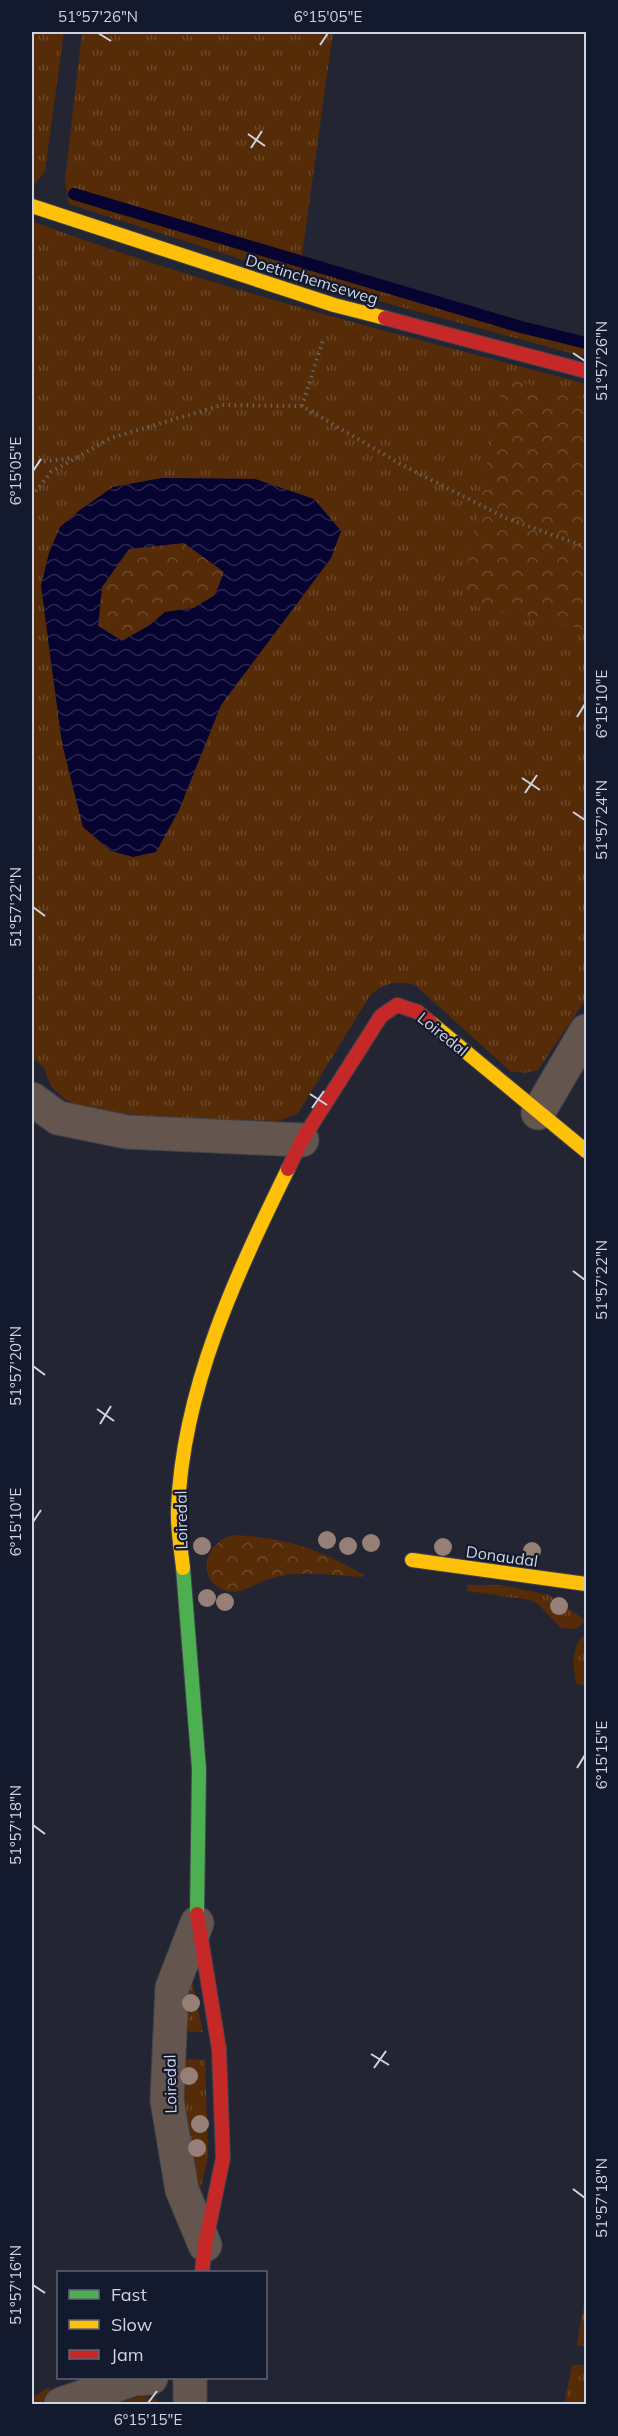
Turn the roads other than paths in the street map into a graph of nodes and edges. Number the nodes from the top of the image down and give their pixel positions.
1 (32, 206) edge
2 (586, 371) edge
3 (586, 1030) edge
4 (32, 1100) edge
5 (538, 1113) junction
6 (302, 1140) junction
7 (586, 1151) edge
8 (412, 1560) dead end
9 (586, 1584) edge
10 (197, 1923) junction
11 (203, 2259) edge
12 (134, 2379) edge
13 (190, 2379) edge
14 (61, 2404) edge
15 (190, 2404) edge

1 - 2 street, Doetinchemseweg
3 - 5 street
4 - 6 street
5 - 6 street, Loiredal
5 - 7 street, Loiredal
6 - 10 street, Loiredal
8 - 9 street, Donaudal
10 - 11 street, Loiredal
10 - 11 street, Loiredal
12 - 14 street
13 - 15 street

